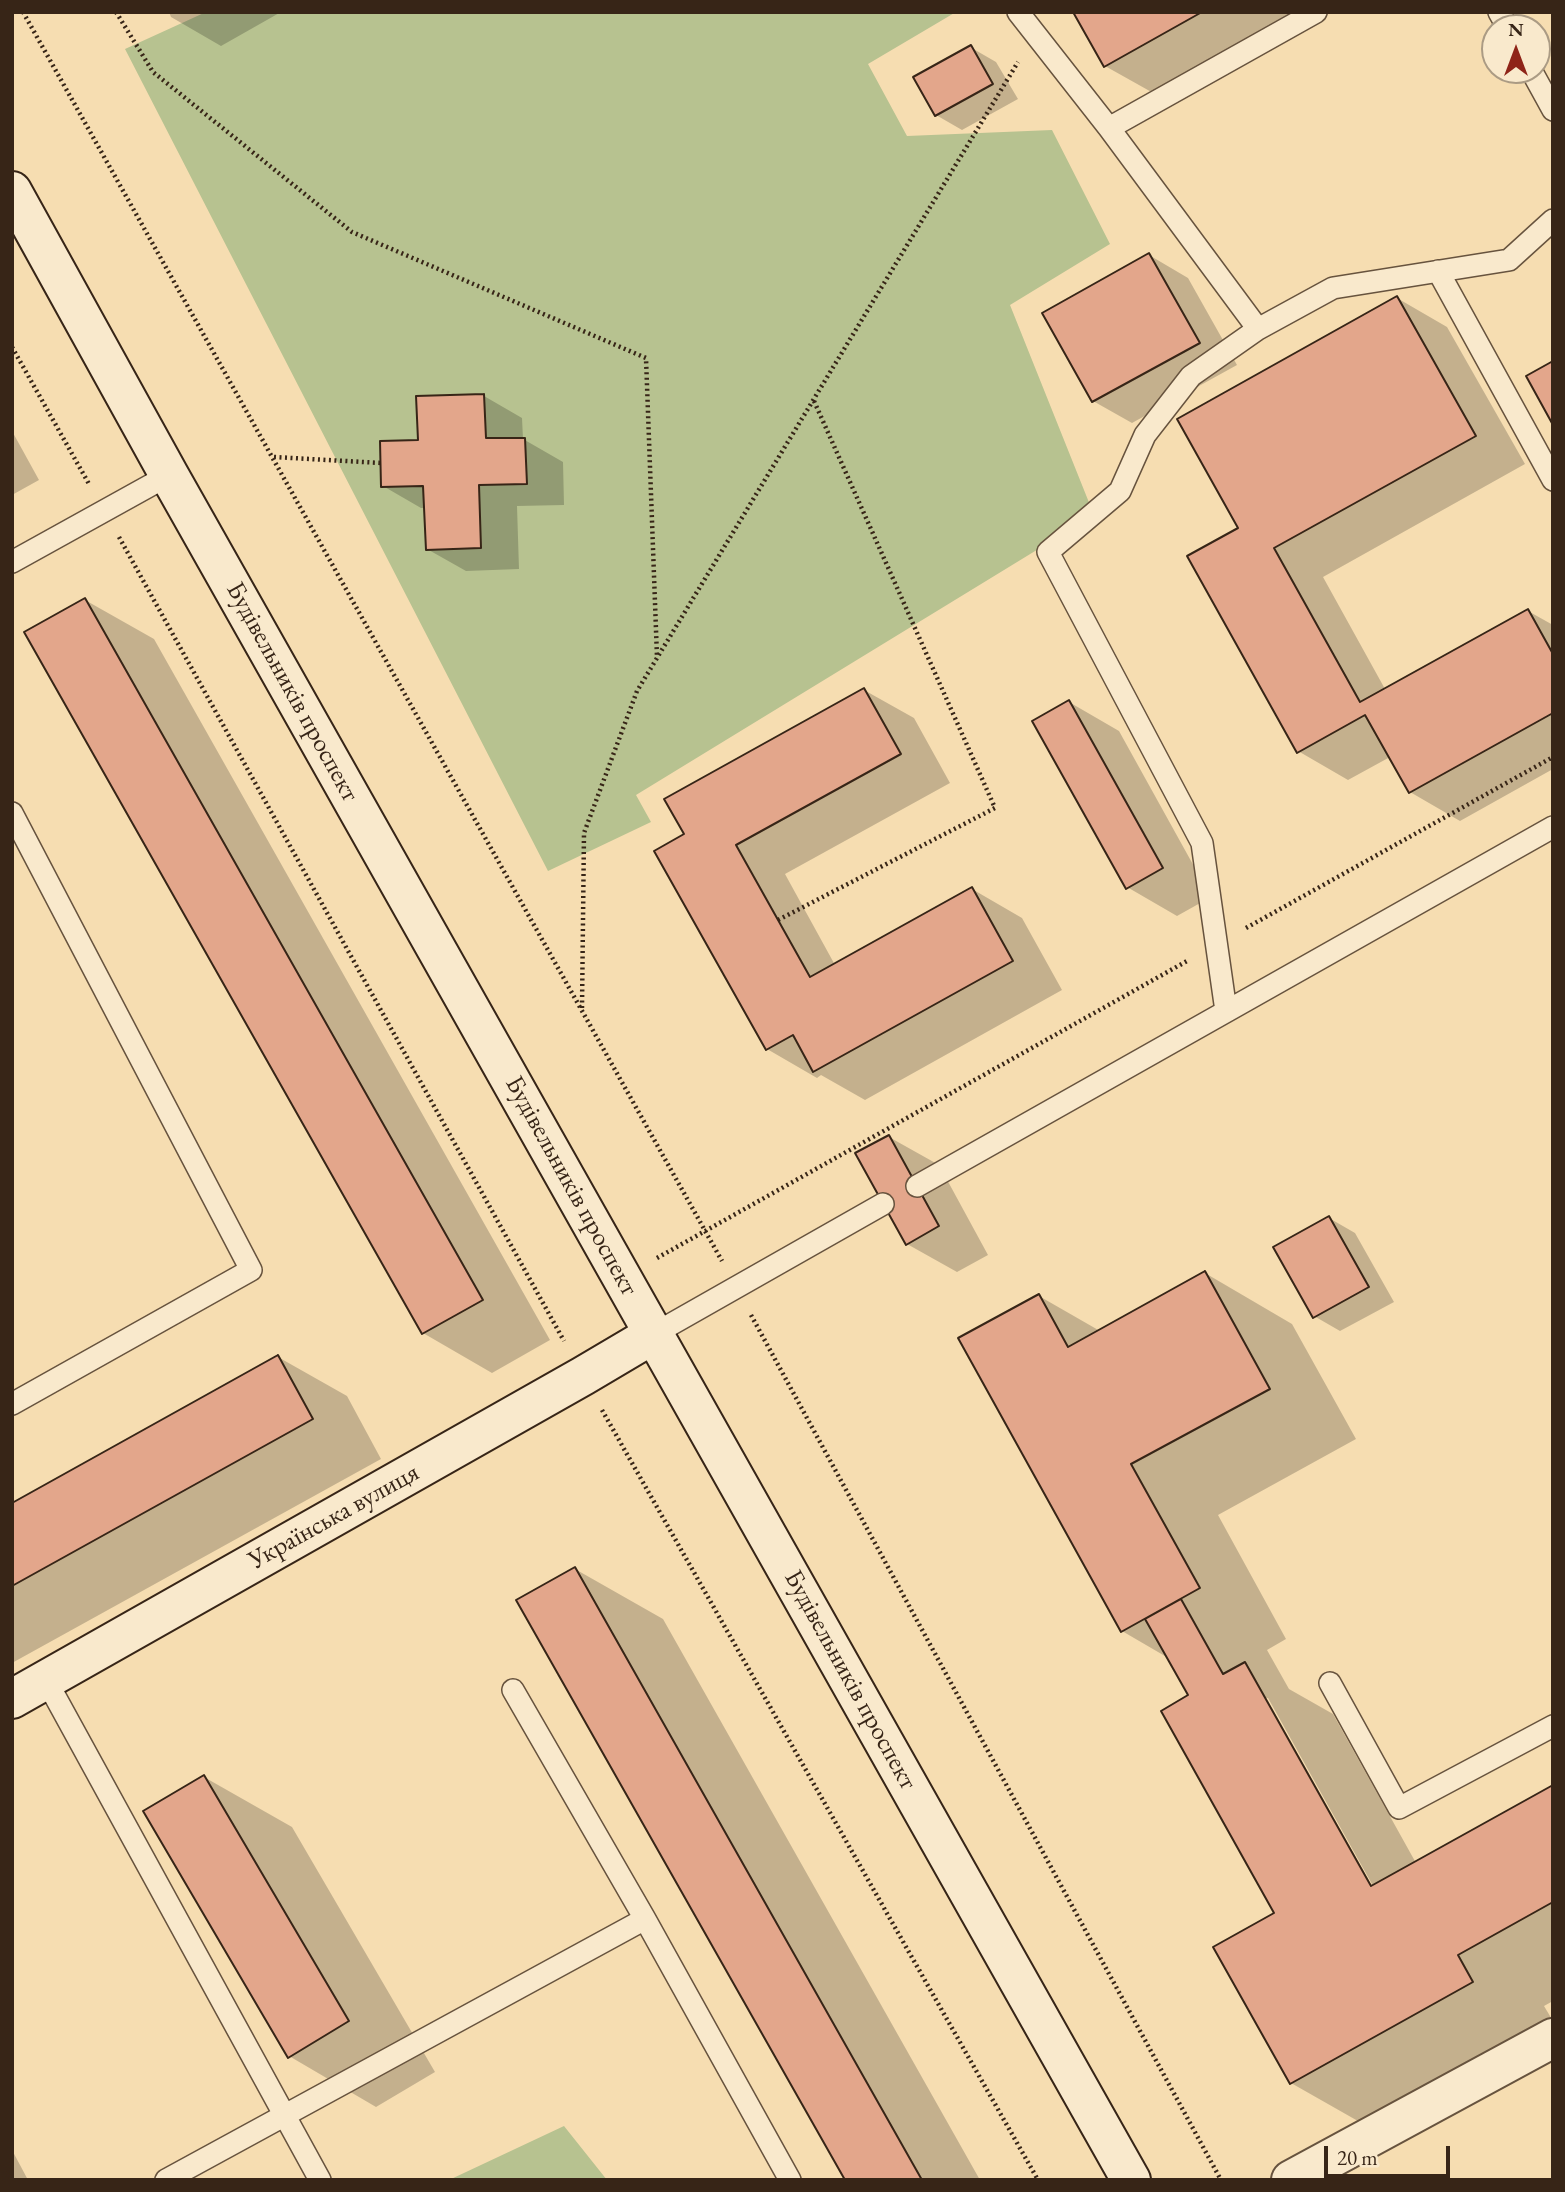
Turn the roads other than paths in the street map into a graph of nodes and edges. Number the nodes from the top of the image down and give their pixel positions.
1 (1018, 12) edge
2 (1316, 12) edge
3 (1539, 84) edge
4 (1553, 110) edge
5 (1109, 128) junction
6 (12, 191) edge
7 (1553, 219) edge
8 (1438, 271) junction
9 (1258, 329) junction
10 (169, 475) junction
11 (1553, 480) edge
12 (12, 562) edge
13 (12, 813) edge
14 (1553, 827) edge
15 (1226, 1011) junction
16 (917, 1186) dead end
17 (883, 1204) dead end
18 (654, 1334) junction
19 (12, 1404) edge
20 (46, 1680) junction
21 (1330, 1684) dead end
22 (513, 1690) dead end
23 (12, 1699) edge
24 (1553, 1726) edge
25 (645, 1919) junction
26 (1553, 2038) edge
27 (285, 2115) junction
28 (166, 2180) edge
29 (320, 2180) edge
30 (790, 2180) edge
31 (1131, 2180) edge
32 (1292, 2180) edge

1 - 5 lane
2 - 5 lane
3 - 4 lane
5 - 9 lane
6 - 10 street, Будівельників проспект
7 - 8 lane
8 - 9 lane
8 - 11 lane
9 - 15 lane
10 - 12 lane
10 - 18 street, Будівельників проспект
13 - 19 lane
14 - 15 lane
15 - 16 lane
17 - 18 lane
18 - 20 street, Українська вулиця
18 - 31 street, Будівельників проспект
20 - 23 street, Українська вулиця
20 - 27 lane
21 - 24 lane
22 - 25 lane
25 - 27 lane
25 - 30 lane
26 - 32 street
27 - 28 lane
27 - 29 lane

